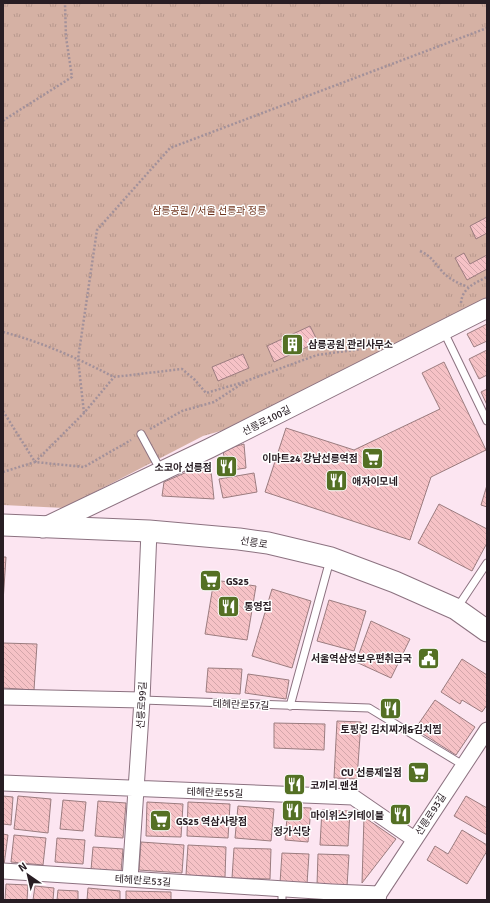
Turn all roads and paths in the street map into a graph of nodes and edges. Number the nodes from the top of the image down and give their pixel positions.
1 (65, 3) edge
2 (487, 28) edge
3 (3, 121) edge
4 (420, 251) dead end
5 (487, 277) edge
6 (468, 287) junction
7 (487, 308) edge
8 (461, 309) dead end
9 (443, 331) junction
10 (3, 332) edge
11 (369, 348) dead end
12 (78, 359) junction
13 (114, 377) junction
14 (246, 381) junction
15 (3, 411) edge
16 (84, 413) junction
17 (487, 421) edge
18 (141, 434) junction
19 (35, 462) junction
20 (3, 472) edge
21 (161, 472) junction
22 (3, 525) edge
23 (43, 528) junction
24 (149, 531) junction
25 (331, 558) junction
26 (487, 563) edge
27 (456, 609) junction
28 (487, 631) edge
29 (3, 697) edge
30 (142, 700) junction
31 (290, 706) junction
32 (487, 730) edge
33 (463, 765) junction
34 (3, 783) edge
35 (135, 789) junction
36 (414, 839) junction
37 (3, 871) edge
38 (130, 879) junction
39 (282, 894) edge
40 (378, 897) edge

1 - 3 path
2 - 12 path
4 - 6 path
5 - 6 path
6 - 8 path
7 - 9 street, 선릉로100길
9 - 17 lane
9 - 21 street, 선릉로100길
10 - 12 path
11 - 14 path
12 - 13 path
12 - 16 path
13 - 14 path
13 - 16 path
14 - 18 path
15 - 19 path
16 - 19 path
18 - 19 path
18 - 21 lane
19 - 20 path
21 - 23 street, 선릉로100길
22 - 23 main road, 선릉로
23 - 24 main road, 선릉로
24 - 25 main road, 선릉로
24 - 30 street, 선릉로99길
25 - 27 main road, 선릉로
25 - 31 lane
26 - 27 lane
27 - 28 main road, 선릉로
29 - 30 street, 테헤란로57길
30 - 31 lane, 테헤란로57길
30 - 35 street, 선릉로99길
31 - 33 lane, 테헤란로57길
32 - 33 street, 선릉로93길
33 - 36 street, 선릉로93길
34 - 35 street, 테헤란로55길
35 - 36 street, 테헤란로55길
35 - 38 street, 선릉로99길
36 - 40 street, 선릉로93길
37 - 38 street, 테헤란로53길
38 - 39 street, 테헤란로53길
39 - 40 street, 테헤란로53길

